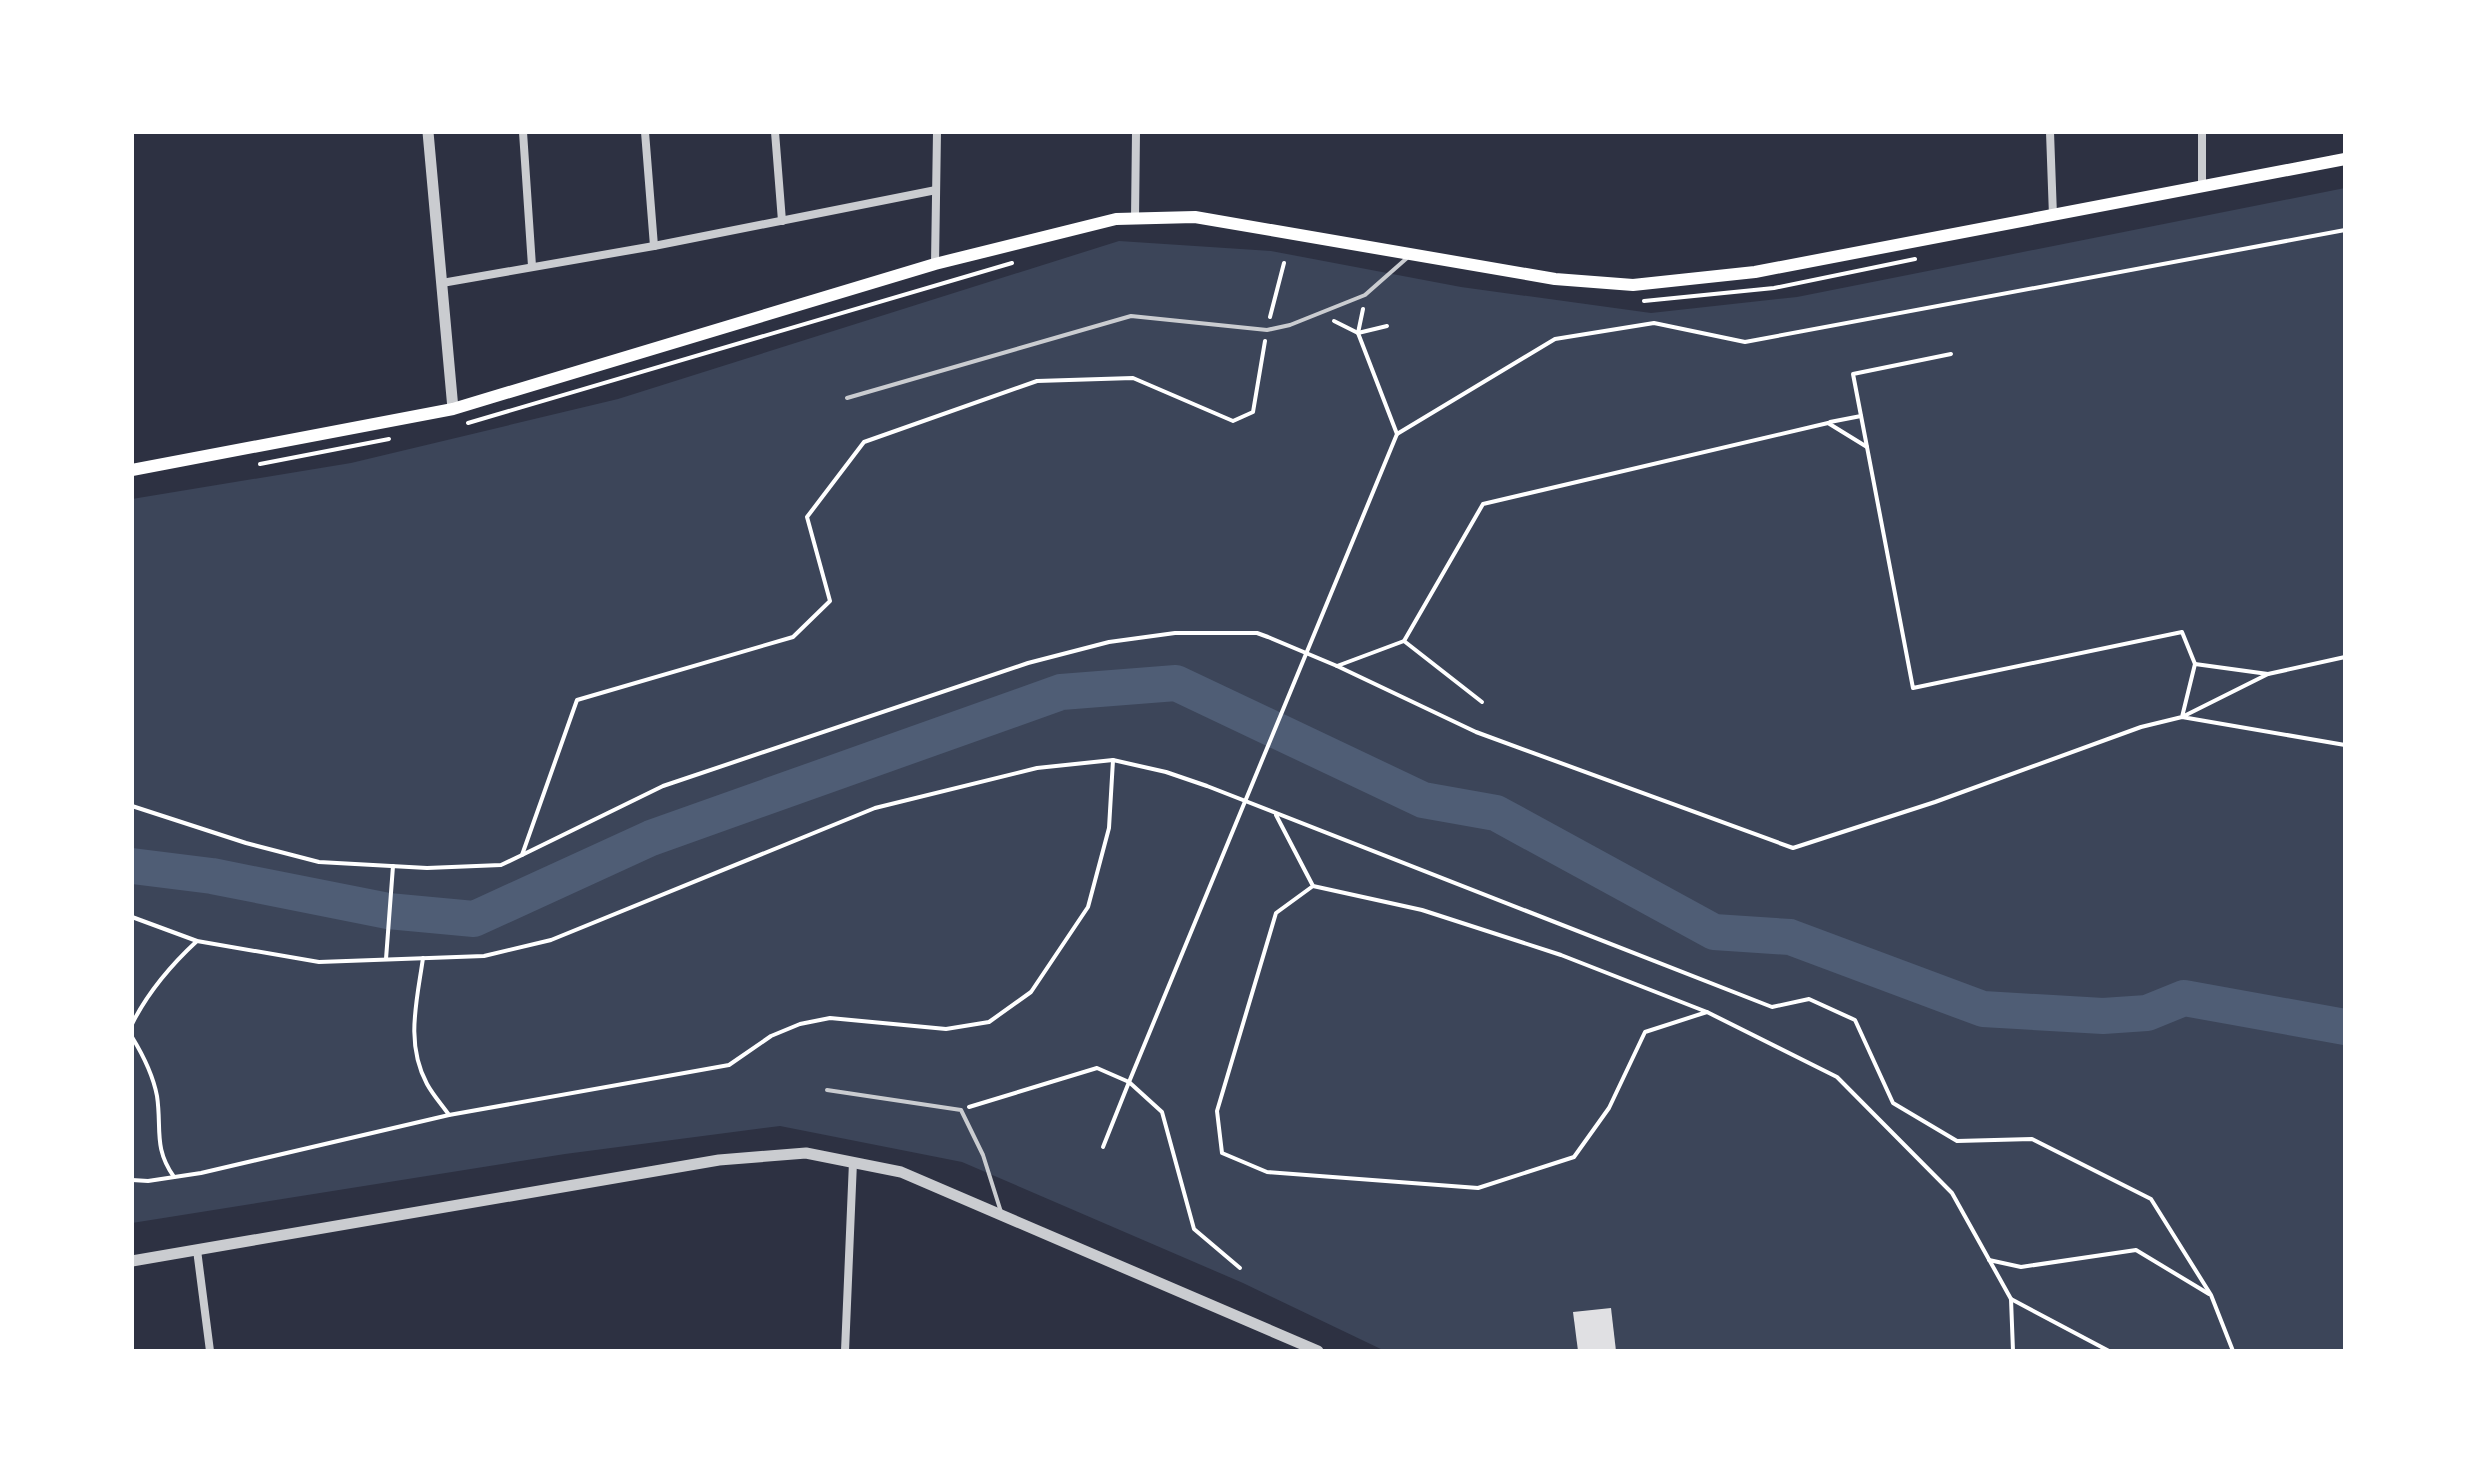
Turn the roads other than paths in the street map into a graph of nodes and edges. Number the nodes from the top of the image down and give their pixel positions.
1 (428, 132) edge
2 (523, 132) edge
3 (645, 132) edge
4 (775, 132) edge
5 (937, 132) edge
6 (1136, 132) edge
7 (2050, 132) edge
8 (2202, 132) edge
9 (2345, 159) edge
10 (2202, 188) junction
11 (936, 190) junction
12 (2053, 216) junction
13 (1135, 219) junction
14 (782, 221) junction
15 (654, 246) junction
16 (1411, 254) junction
17 (935, 264) junction
18 (532, 266) junction
19 (442, 283) junction
20 (847, 398) dead end
21 (453, 409) junction
22 (132, 470) edge
23 (827, 1090) dead end
24 (853, 1162) junction
25 (1002, 1214) junction
26 (197, 1250) junction
27 (132, 1261) edge
28 (210, 1351) edge
29 (845, 1351) edge
30 (1318, 1351) edge

1 - 19 street
2 - 18 street
3 - 15 street
4 - 14 street
5 - 11 street
6 - 13 street
7 - 12 street
8 - 10 street
9 - 10 main road
10 - 12 main road
11 - 14 street
11 - 17 street
12 - 16 main road
13 - 16 main road
13 - 17 main road
14 - 15 street
15 - 18 street
16 - 20 lane
17 - 21 main road
18 - 19 street
19 - 21 street
21 - 22 main road
23 - 25 lane
24 - 25 street
24 - 26 street
24 - 29 street
25 - 30 street
26 - 27 street
26 - 28 street

